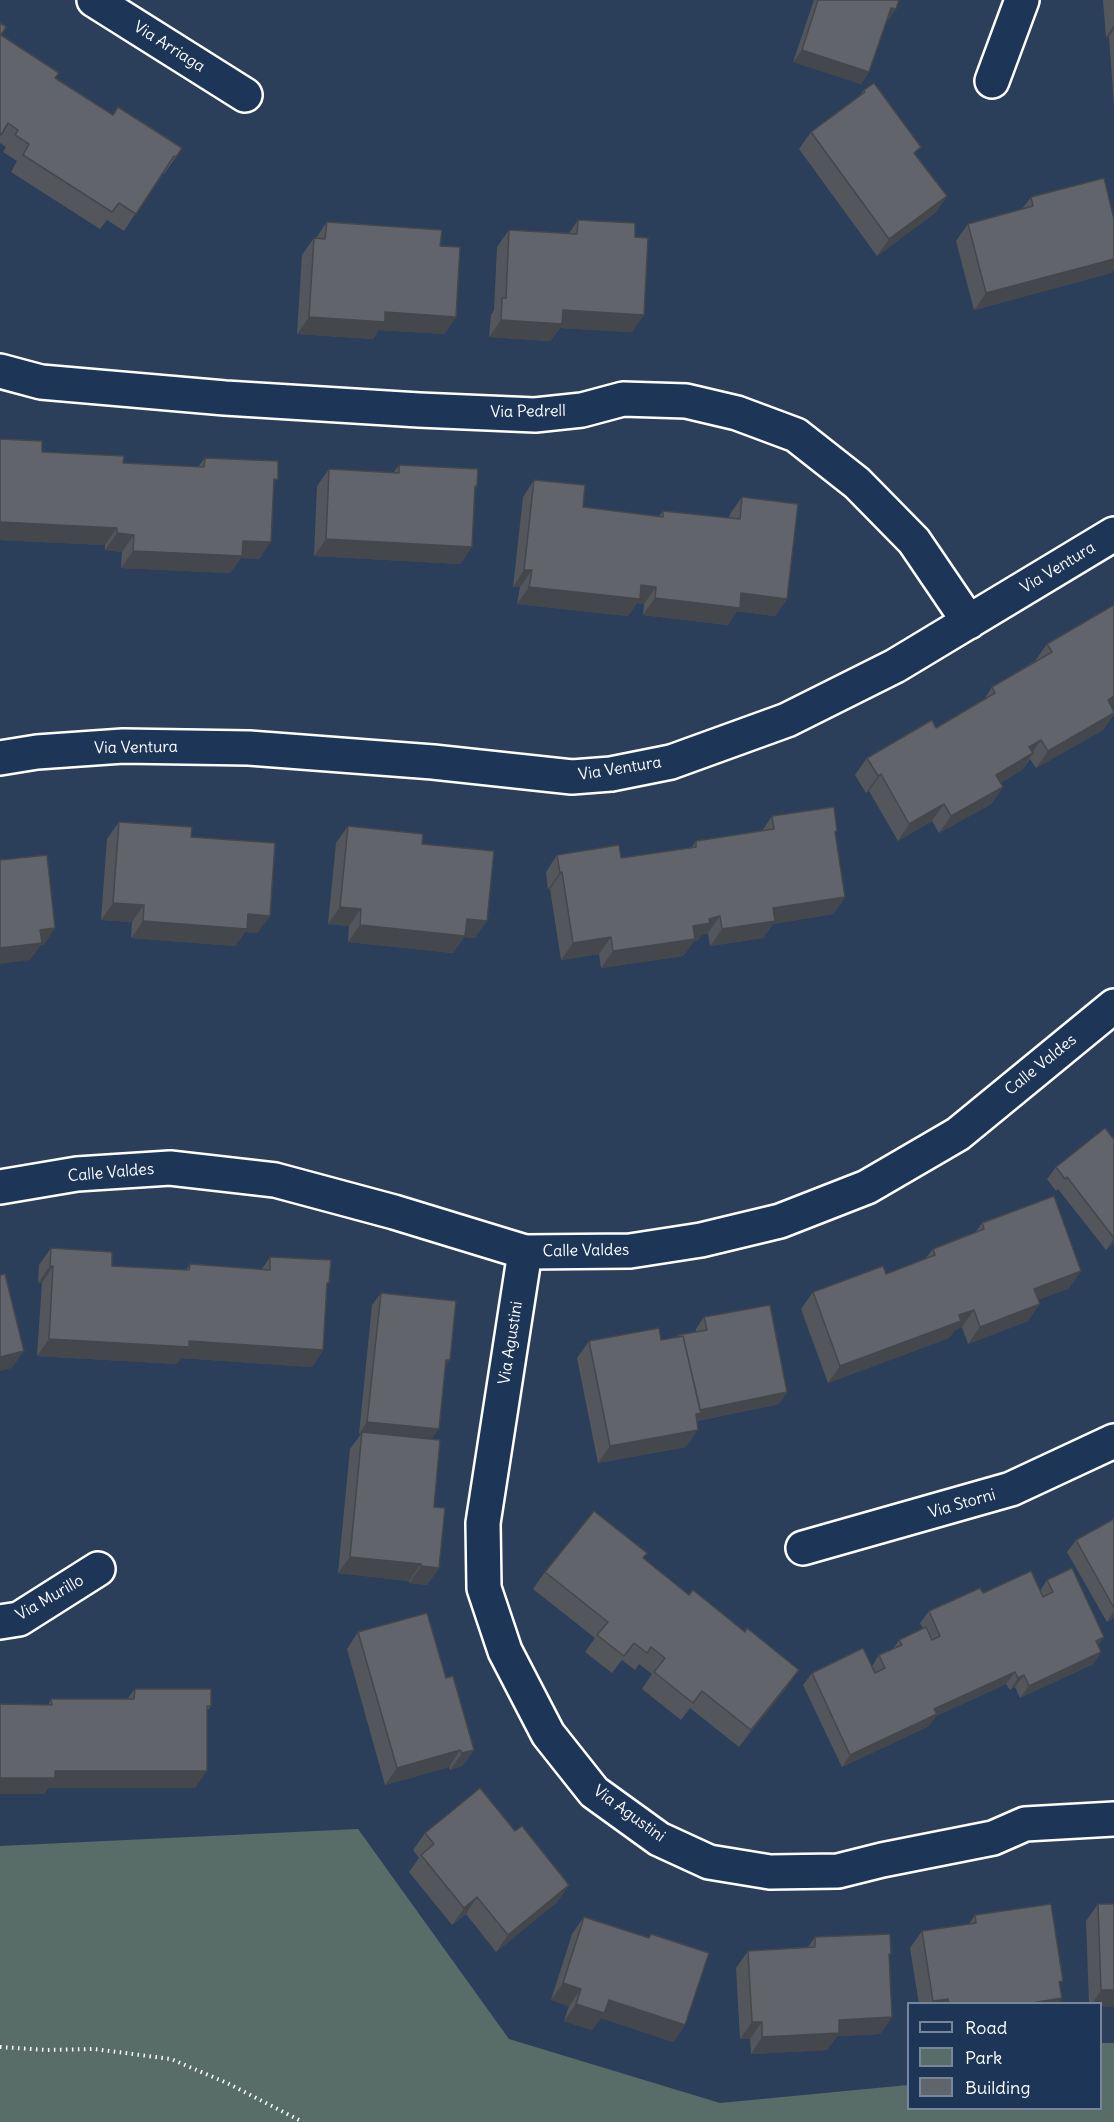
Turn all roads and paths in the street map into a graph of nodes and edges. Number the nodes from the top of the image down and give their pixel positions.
1 (94, 0) edge
2 (1022, 0) edge
3 (992, 81) dead end
4 (245, 95) dead end
5 (0, 371) edge
6 (1114, 534) edge
7 (969, 622) junction
8 (0, 758) edge
9 (1114, 1006) edge
10 (0, 1187) edge
11 (525, 1252) junction
12 (1114, 1441) edge
13 (803, 1548) dead end
14 (98, 1569) dead end
15 (0, 1622) edge
16 (1114, 1819) edge
17 (0, 2047) edge
18 (303, 2122) edge

1 - 4 street, Via Arriaga
2 - 3 street
5 - 7 street, Via Pedrell
6 - 7 street, Via Ventura
7 - 8 street, Via Ventura
9 - 11 street, Calle Valdes
10 - 11 street, Calle Valdes
11 - 16 street, Via Agustini
12 - 13 street, Via Storni
14 - 15 street, Via Murillo
17 - 18 path

